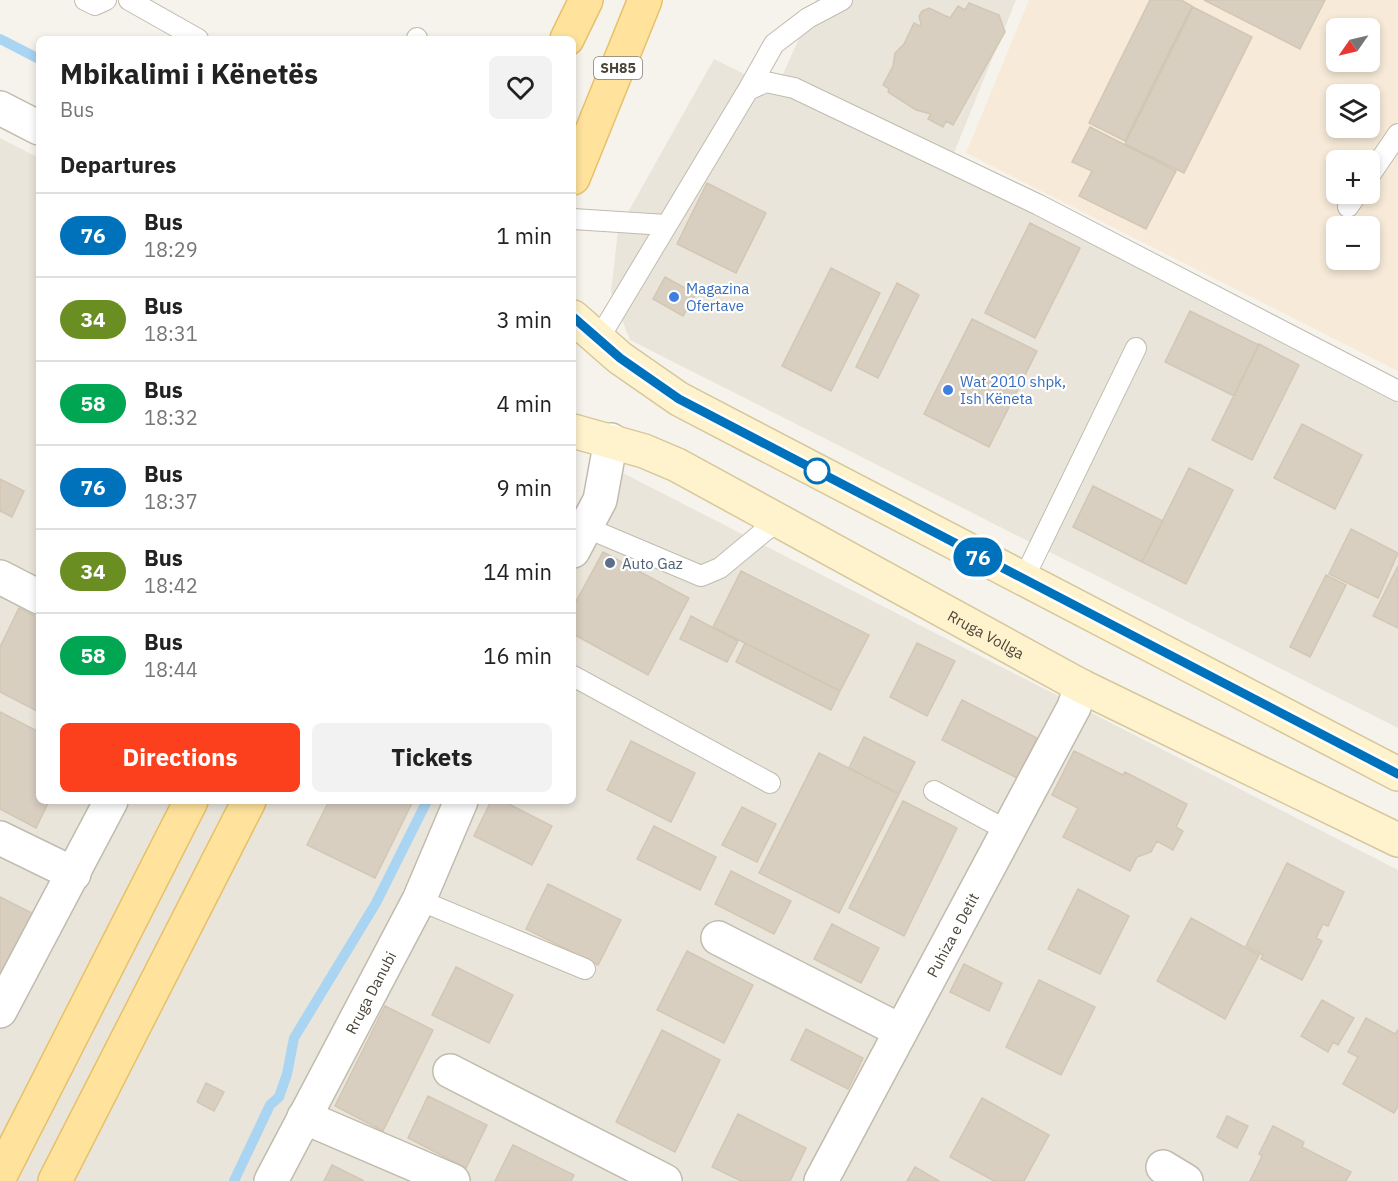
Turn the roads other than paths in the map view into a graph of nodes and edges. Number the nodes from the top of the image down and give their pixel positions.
1 (85, 0) edge
2 (106, 0) edge
3 (129, 0) edge
4 (645, 0) edge
5 (842, 0) edge
6 (193, 36) edge
7 (748, 90) junction
8 (0, 108) edge
9 (36, 126) edge
10 (1398, 134) edge
11 (1380, 160) edge
12 (576, 171) edge
13 (576, 219) edge
14 (666, 225) junction
15 (576, 320) edge
16 (598, 340) junction
17 (1136, 348) dead end
18 (1398, 391) edge
19 (576, 432) edge
20 (611, 440) junction
21 (778, 520) junction
22 (579, 539) edge
23 (0, 577) edge
24 (1023, 580) junction
25 (36, 595) edge
26 (576, 678) edge
27 (1081, 686) junction
28 (1398, 774) edge
29 (770, 783) dead end
30 (934, 791) dead end
31 (109, 804) edge
32 (189, 804) edge
33 (247, 804) edge
34 (460, 804) edge
35 (1008, 831) junction
36 (0, 838) edge
37 (1398, 840) edge
38 (74, 874) junction
39 (419, 900) junction
40 (718, 939) dead end
41 (585, 969) dead end
42 (0, 1011) edge
43 (901, 1031) junction
44 (450, 1071) dead end
45 (303, 1117) junction
46 (0, 1176) edge
47 (55, 1181) edge
48 (271, 1181) edge
49 (453, 1181) edge
50 (665, 1181) edge
51 (821, 1181) edge

1 - 2 lane
3 - 6 lane
4 - 12 main road, SH85
5 - 7 lane
7 - 14 lane
7 - 18 lane
8 - 9 street
10 - 11 lane
13 - 14 lane
14 - 16 lane
15 - 16 main road
16 - 24 main road
17 - 24 lane
19 - 20 main road, Rruga Vollga
20 - 21 main road, Rruga Vollga
20 - 22 street
21 - 22 lane
21 - 27 main road, Rruga Vollga
23 - 25 street
24 - 28 main road
26 - 29 lane
27 - 35 street, Puhiza e Detit
27 - 37 main road, Rruga Vollga
30 - 35 lane
31 - 38 street
32 - 46 main road
33 - 47 main road
34 - 39 street, Rruga Danubi
35 - 43 street, Puhiza e Detit
36 - 38 street
38 - 42 street
39 - 41 lane
39 - 45 street, Rruga Danubi
40 - 43 street
43 - 51 street, Puhiza e Detit
44 - 50 street
45 - 48 street, Rruga Danubi
45 - 49 street

